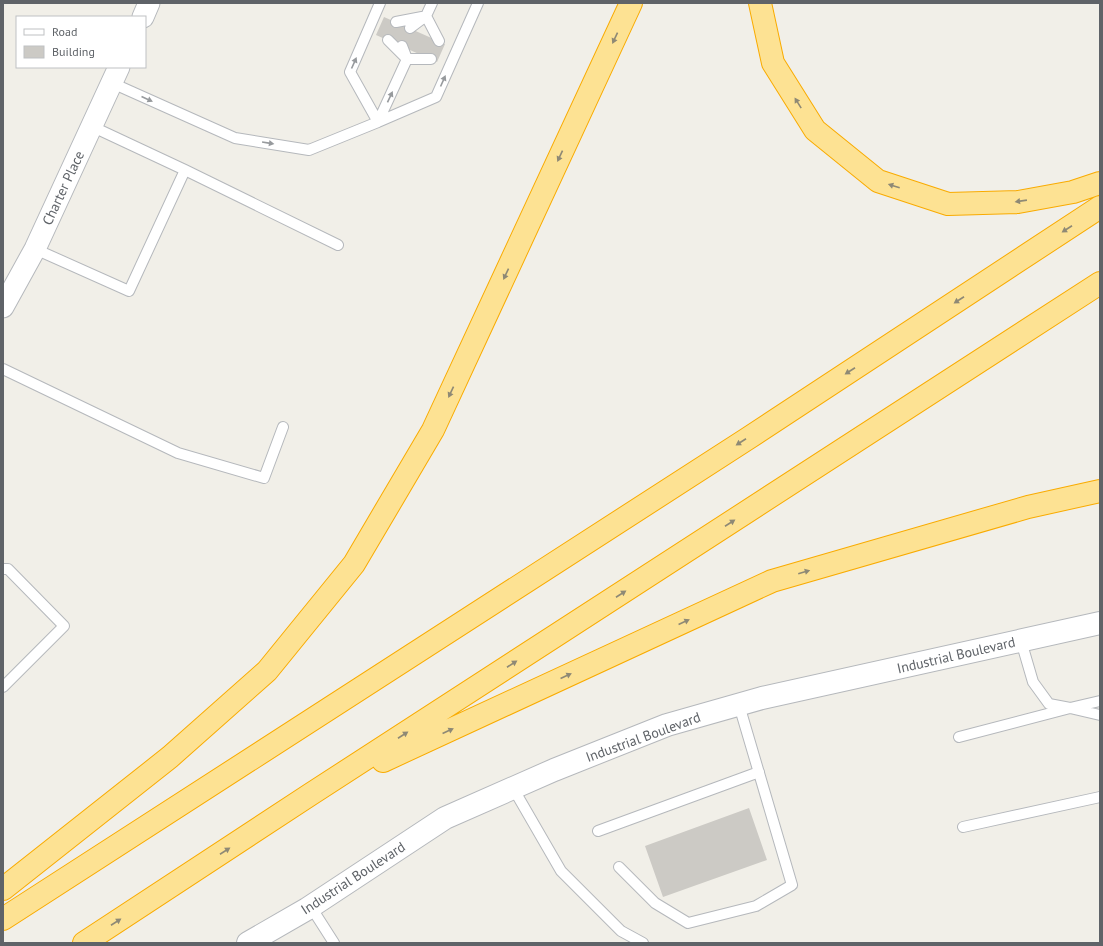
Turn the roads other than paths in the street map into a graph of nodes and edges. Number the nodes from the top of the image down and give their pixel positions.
1 (149, 3) edge
2 (380, 3) edge
3 (432, 3) edge
4 (477, 3) edge
5 (631, 3) edge
6 (760, 3) edge
7 (143, 16) edge
8 (426, 16) junction
9 (396, 22) dead end
10 (410, 28) dead end
11 (428, 36) dead end
12 (388, 40) dead end
13 (439, 41) dead end
14 (402, 46) dead end
15 (420, 54) dead end
16 (407, 59) junction
17 (431, 59) dead end
18 (115, 75) edge
19 (378, 122) junction
20 (91, 126) junction
21 (184, 170) junction
22 (1100, 183) edge
23 (1100, 207) edge
24 (338, 245) dead end
25 (35, 249) junction
26 (1100, 283) edge
27 (3, 307) edge
28 (3, 370) edge
29 (283, 427) dead end
30 (1100, 491) edge
31 (3, 569) edge
32 (1100, 623) edge
33 (1021, 641) junction
34 (3, 687) edge
35 (1100, 701) edge
36 (739, 704) junction
37 (1070, 708) junction
38 (1100, 715) edge
39 (959, 737) dead end
40 (759, 772) junction
41 (513, 788) junction
42 (311, 794) junction
43 (1100, 797) edge
44 (963, 827) dead end
45 (598, 831) dead end
46 (619, 867) dead end
47 (3, 889) edge
48 (311, 907) junction
49 (3, 919) edge
50 (84, 943) edge
51 (248, 943) edge
52 (334, 943) edge
53 (643, 943) edge

1 - 7 street
19 -> 2 lane
3 - 8 lane
19 -> 4 lane
5 -> 47 highway
22 -> 6 highway
8 - 9 lane
8 - 10 lane
8 - 11 lane
8 - 13 lane
12 - 16 lane
14 - 16 lane
15 - 16 lane
16 - 17 lane
19 -> 16 lane
18 -> 19 lane
18 - 20 street, Charter Place
20 - 21 lane
20 - 25 street, Charter Place
21 - 24 lane
21 - 25 lane
23 -> 49 highway
25 - 27 street, Charter Place
42 -> 26 highway
28 - 29 lane
42 -> 30 highway
31 - 34 lane
32 - 33 street, Industrial Boulevard
33 - 36 street, Industrial Boulevard
33 - 37 lane
35 - 37 lane
36 - 40 lane
36 - 41 street, Industrial Boulevard
37 - 38 lane
37 - 39 lane
40 - 45 lane
40 - 46 lane
41 - 48 street, Industrial Boulevard
41 - 53 lane
50 -> 42 highway
43 - 44 lane
48 - 51 street, Industrial Boulevard
48 - 52 lane

